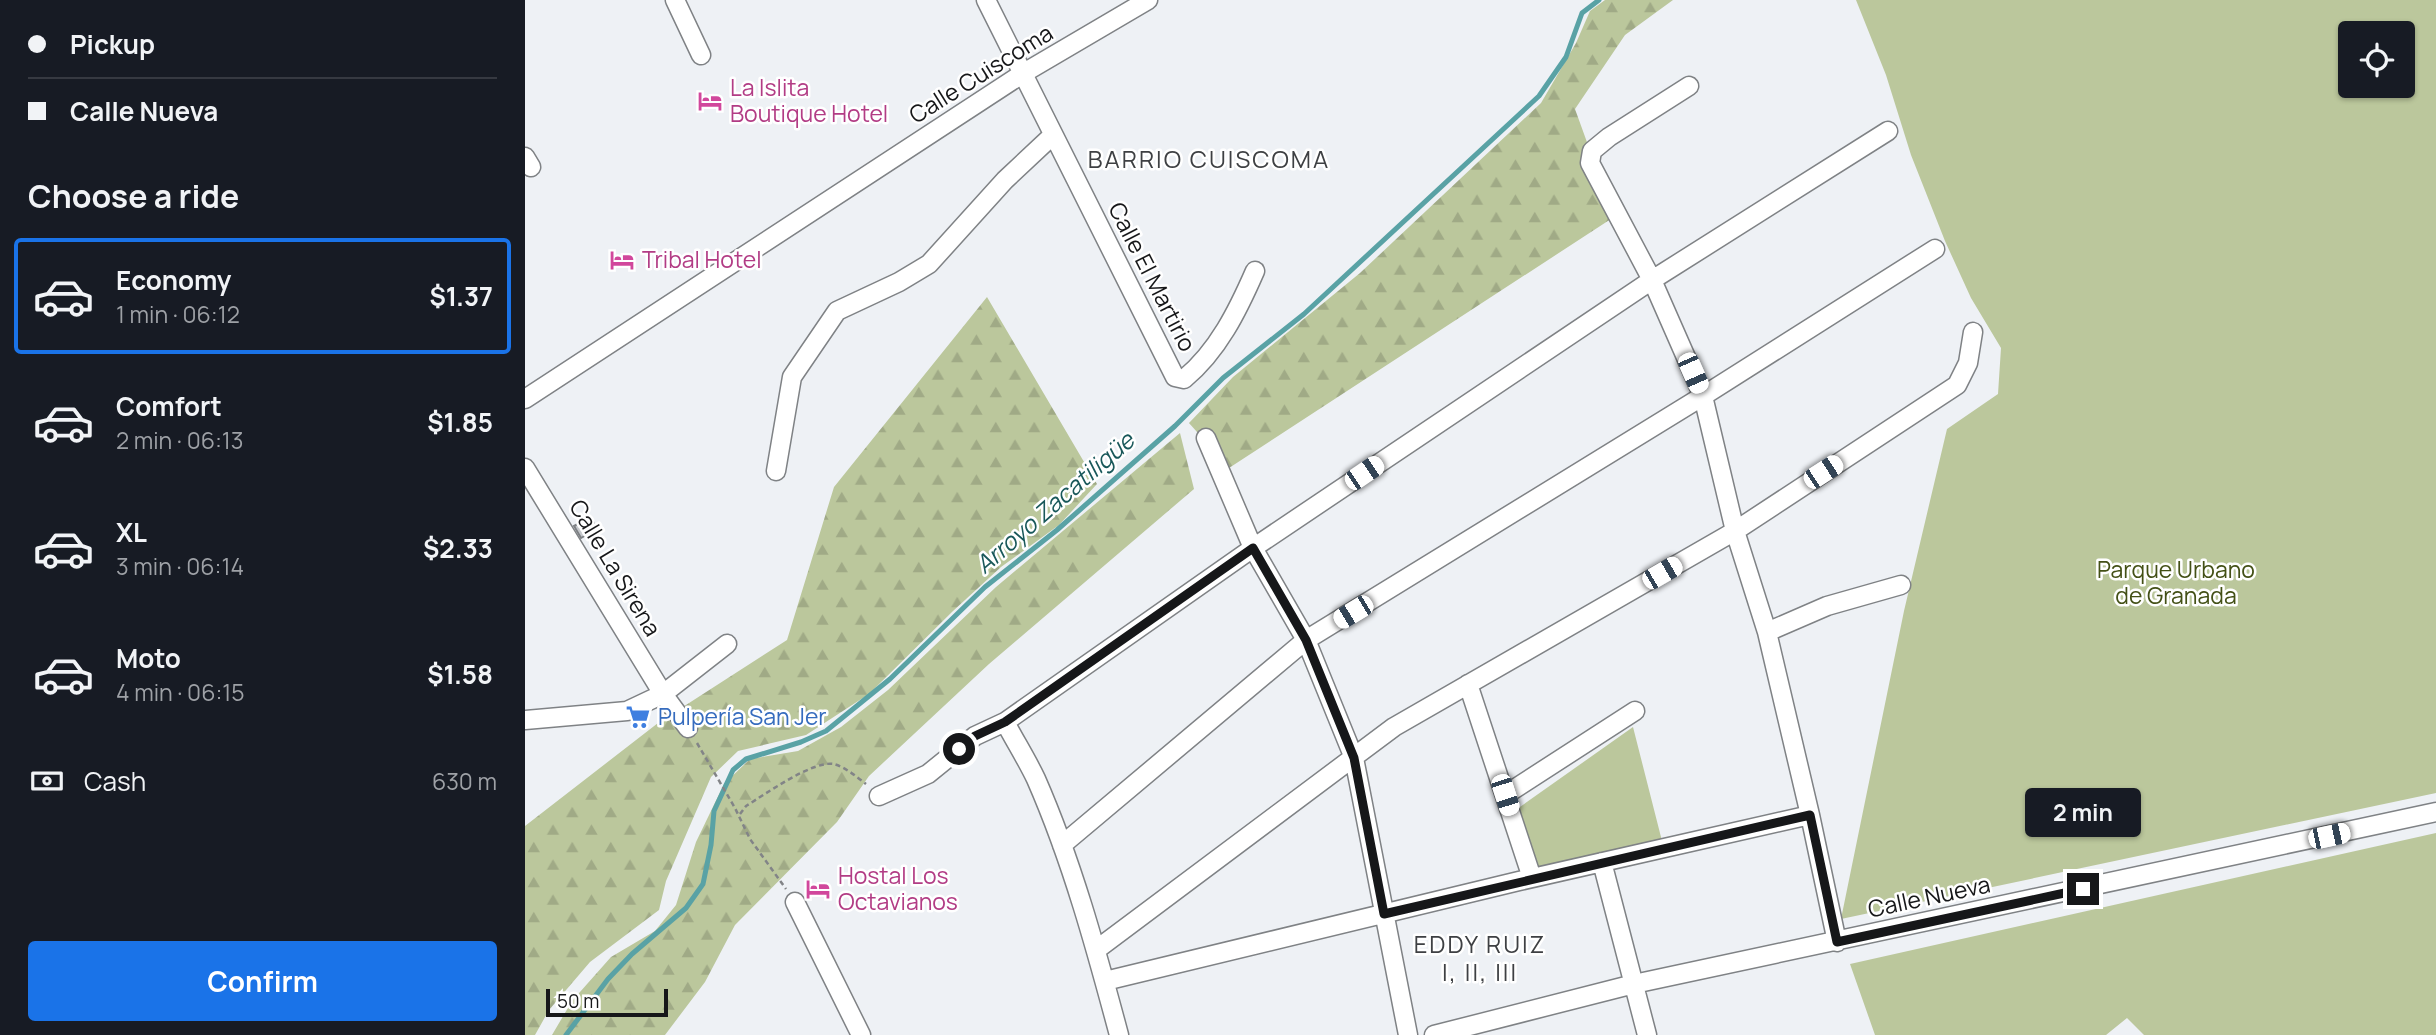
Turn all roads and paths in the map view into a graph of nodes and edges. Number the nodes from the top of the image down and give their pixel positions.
1 (674, 0) edge
2 (986, 0) edge
3 (1148, 0) edge
4 (701, 55) dead end
5 (1022, 74) junction
6 (1689, 86) dead end
7 (1888, 131) dead end
8 (1053, 135) junction
9 (1935, 249) dead end
10 (1255, 271) dead end
11 (1652, 281) junction
12 (1973, 332) dead end
13 (1703, 396) junction
14 (525, 398) edge
15 (1206, 439) dead end
16 (525, 468) edge
17 (776, 471) dead end
18 (1735, 531) junction
19 (1253, 548) junction
20 (1901, 585) dead end
21 (1767, 632) junction
22 (1306, 640) junction
23 (727, 644) dead end
24 (1468, 684) junction
25 (663, 694) junction
26 (1635, 711) dead end
27 (525, 720) edge
28 (1005, 722) junction
29 (688, 728) joint
30 (1354, 758) junction
31 (1505, 795) junction
32 (879, 796) joint
33 (2436, 812) edge
34 (1810, 815) junction
35 (739, 816) junction
36 (1062, 845) junction
37 (1602, 862) junction
38 (1532, 878) junction
39 (795, 902) joint
40 (1384, 914) junction
41 (1837, 942) junction
42 (1097, 950) junction
43 (1105, 981) junction
44 (1634, 984) junction
45 (861, 1035) edge
46 (1119, 1035) edge
47 (1408, 1035) edge
48 (1434, 1035) edge
49 (1647, 1035) edge

1 - 4 street
2 - 5 street, Calle El Martirio
3 - 5 street, Calle Cuiscoma
5 - 8 street, Calle El Martirio
5 - 14 street, Calle Cuiscoma
6 - 11 street
7 - 11 street
8 - 10 street, Calle El Martirio
8 - 17 street
9 - 13 street
11 - 13 street
11 - 19 street
12 - 18 street
13 - 18 street
13 - 22 street
15 - 19 street
16 - 25 street, Calle La Sirena
18 - 21 street
18 - 24 street
19 - 22 street
19 - 28 street
20 - 21 street
21 - 34 street
22 - 30 street
22 - 36 street
23 - 25 street
24 - 30 street
24 - 31 street
25 - 27 street
25 - 29 street, Calle La Sirena
26 - 31 street
28 - 32 street
28 - 36 street
29 - 35 path
30 - 40 street
30 - 42 street
31 - 38 street
32 - 35 path
33 - 41 street, Calle Nueva
34 - 37 street
34 - 41 street
35 - 39 path
36 - 42 street
37 - 38 street
37 - 44 street
38 - 40 street
39 - 45 street
40 - 43 street
40 - 47 street
41 - 44 street, Calle Nueva
42 - 43 street
43 - 46 street
44 - 48 street, Calle Nueva
44 - 49 street

